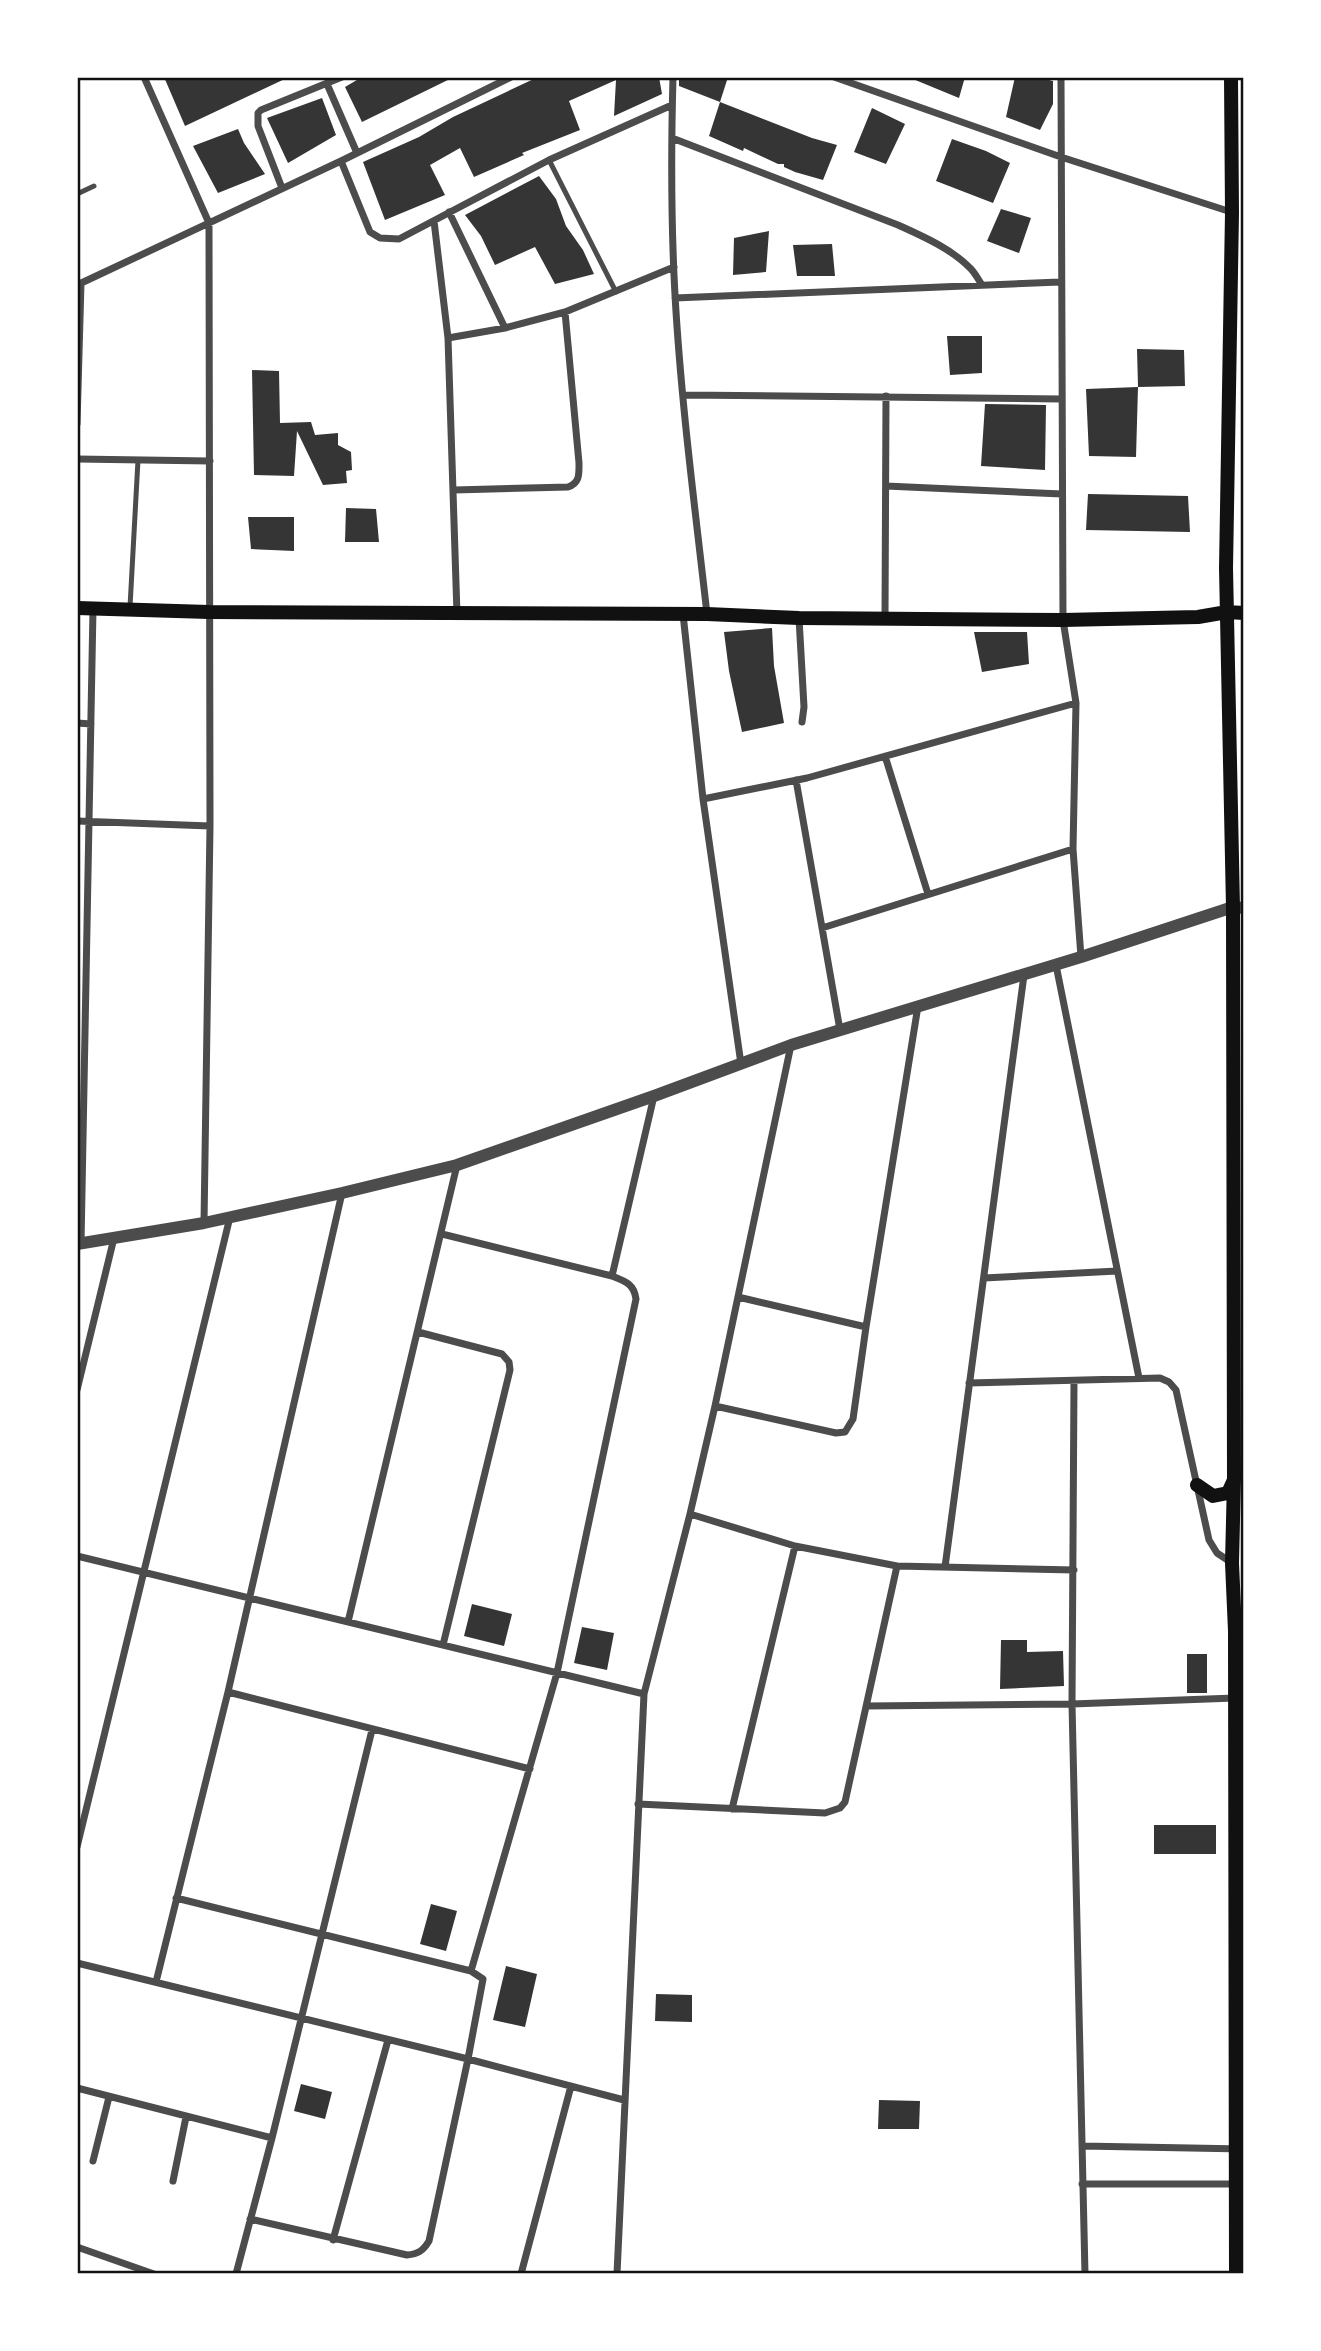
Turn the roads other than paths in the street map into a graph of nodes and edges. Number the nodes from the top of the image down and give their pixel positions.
1 (144, 77) edge
2 (342, 77) edge
3 (511, 77) edge
4 (673, 77) edge
5 (834, 77) edge
6 (1061, 77) edge
7 (1231, 77) edge
8 (327, 84) junction
9 (672, 105) junction
10 (672, 138) junction
11 (357, 153) junction
12 (1061, 157) junction
13 (549, 160) junction
14 (341, 161) junction
15 (94, 186) dead end
16 (282, 188) junction
17 (77, 194) edge
18 (449, 212) junction
19 (1238, 213) edge
20 (434, 221) junction
21 (209, 223) junction
22 (674, 267) junction
23 (1060, 282) junction
24 (79, 284) edge
25 (982, 285) junction
26 (617, 292) junction
27 (675, 298) junction
28 (565, 312) junction
29 (505, 328) junction
30 (448, 338) junction
31 (683, 395) junction
32 (886, 396) junction
33 (1062, 399) junction
34 (77, 424) edge
35 (77, 459) edge
36 (138, 460) junction
37 (210, 461) junction
38 (886, 486) junction
39 (454, 490) junction
40 (1062, 494) junction
41 (77, 608) edge
42 (93, 609) junction
43 (130, 610) junction
44 (209, 612) junction
45 (1227, 612) junction
46 (1244, 613) edge
47 (457, 614) junction
48 (683, 614) junction
49 (707, 614) junction
50 (799, 618) junction
51 (885, 619) junction
52 (1063, 620) junction
53 (1076, 704) junction
54 (802, 722) dead end
55 (77, 723) edge
56 (91, 723) junction
57 (886, 756) junction
58 (796, 780) junction
59 (703, 799) junction
60 (77, 821) edge
61 (90, 822) junction
62 (211, 825) junction
63 (1073, 849) junction
64 (928, 894) junction
65 (1239, 907) edge
66 (822, 928) junction
67 (77, 935) edge
68 (87, 935) junction
69 (1081, 957) junction
70 (1056, 965) junction
71 (1024, 975) junction
72 (918, 1006) junction
73 (81, 1015) edge
74 (840, 1030) junction
75 (791, 1045) junction
76 (741, 1064) junction
77 (654, 1096) junction
78 (80, 1119) edge
79 (457, 1164) junction
80 (342, 1193) junction
81 (230, 1217) junction
82 (204, 1223) junction
83 (442, 1234) junction
84 (114, 1238) junction
85 (79, 1244) edge
86 (1117, 1271) junction
87 (612, 1276) junction
88 (984, 1278) junction
89 (738, 1297) junction
90 (866, 1327) junction
91 (418, 1332) junction
92 (1139, 1378) junction
93 (1074, 1381) junction
94 (969, 1383) junction
95 (77, 1390) edge
96 (715, 1406) junction
97 (1234, 1479) junction
98 (1197, 1485) junction
99 (691, 1514) junction
100 (795, 1546) junction
101 (77, 1556) edge
102 (1232, 1563) junction
103 (897, 1566) junction
104 (944, 1567) junction
105 (1074, 1570) junction
106 (145, 1573) junction
107 (249, 1598) junction
108 (348, 1622) junction
109 (443, 1645) junction
110 (1240, 1668) edge
111 (557, 1673) junction
112 (228, 1692) junction
113 (644, 1694) junction
114 (1235, 1698) junction
115 (1072, 1704) junction
116 (867, 1706) junction
117 (372, 1730) junction
118 (530, 1769) junction
119 (638, 1804) junction
120 (732, 1809) junction
121 (77, 1847) edge
122 (176, 1898) junction
123 (321, 1933) junction
124 (77, 1963) edge
125 (471, 1971) junction
126 (156, 1982) junction
127 (300, 2018) junction
128 (388, 2040) junction
129 (468, 2059) junction
130 (571, 2086) junction
131 (77, 2088) edge
132 (109, 2097) junction
133 (624, 2100) junction
134 (186, 2117) junction
135 (272, 2138) junction
136 (1082, 2146) junction
137 (1240, 2149) edge
138 (93, 2161) dead end
139 (173, 2181) dead end
140 (1082, 2184) junction
141 (1236, 2184) junction
142 (250, 2219) junction
143 (333, 2240) junction
144 (77, 2247) edge
145 (154, 2274) edge
146 (236, 2274) edge
147 (521, 2274) edge
148 (617, 2274) edge
149 (1085, 2274) edge
150 (1236, 2274) edge

1 - 21 street
2 - 8 street
3 - 11 street
4 - 9 street
5 - 12 street
6 - 12 street
7 - 19 main road
8 - 11 street
8 - 16 street
9 - 10 street
9 - 13 street
10 - 22 street
10 - 25 street
11 - 14 street
12 - 19 street
12 - 23 street
13 - 18 street
13 - 26 lane
14 - 16 street
14 - 20 street
15 - 17 lane
16 - 21 street
18 - 20 street
18 - 29 street
19 - 45 main road
20 - 30 street
21 - 24 street
21 - 37 street
22 - 26 street
22 - 27 street
23 - 25 street
23 - 33 street
24 - 34 street
25 - 27 street
26 - 28 street
27 - 31 street
28 - 29 street
28 - 39 street
29 - 30 street
30 - 39 street
31 - 32 street
31 - 49 street
32 - 33 street
32 - 38 street
33 - 40 street
35 - 36 street
36 - 37 street
36 - 43 lane
37 - 44 street
38 - 40 street
38 - 51 street
39 - 47 street
40 - 52 street
41 - 42 main road
42 - 43 main road
42 - 56 street
43 - 44 main road
44 - 47 main road
44 - 62 street
45 - 46 main road
45 - 52 main road
45 - 65 main road
47 - 48 main road
48 - 49 main road
48 - 59 street
49 - 50 main road
50 - 51 main road
50 - 54 street
51 - 52 main road
52 - 53 street
53 - 57 street
53 - 63 street
55 - 56 street
56 - 61 street
57 - 58 street
57 - 64 street
58 - 59 street
58 - 66 street
59 - 76 street
60 - 61 street
61 - 62 street
61 - 68 street
62 - 82 street
63 - 64 street
63 - 69 street
64 - 66 street
65 - 69 street
65 - 97 main road
66 - 74 street
67 - 68 street
68 - 73 street
69 - 70 street
70 - 71 street
70 - 86 street
71 - 72 street
71 - 88 street
72 - 74 street
72 - 90 street
73 - 78 street
74 - 75 street
75 - 76 street
75 - 89 street
76 - 77 street
77 - 79 street
77 - 87 street
78 - 85 street
79 - 80 street
79 - 83 street
80 - 81 street
80 - 107 street
81 - 82 street
81 - 106 street
82 - 84 street
83 - 87 street
83 - 91 street
84 - 85 street
84 - 95 street
86 - 88 street
86 - 92 street
87 - 111 street
88 - 94 street
89 - 90 street
89 - 96 street
90 - 96 street
91 - 108 street
91 - 109 street
92 - 93 street
92 - 98 street
93 - 94 street
93 - 105 street
94 - 104 street
96 - 99 street
97 - 98 main road
97 - 102 main road
98 - 102 street
99 - 100 street
99 - 113 street
100 - 103 street
100 - 120 street
101 - 106 street
102 - 110 main road
103 - 104 street
103 - 116 street
104 - 105 street
105 - 115 street
106 - 107 street
106 - 121 street
107 - 108 street
107 - 112 street
108 - 109 street
109 - 111 street
110 - 114 main road
111 - 113 street
111 - 118 street
112 - 117 street
112 - 122 street
113 - 119 street
114 - 115 street
114 - 137 main road
115 - 116 street
115 - 136 street
116 - 120 street
117 - 118 street
117 - 123 street
118 - 125 street
119 - 120 street
119 - 133 street
122 - 123 street
122 - 126 street
123 - 125 street
123 - 127 street
124 - 126 street
125 - 129 street
126 - 127 street
127 - 128 street
127 - 135 street
128 - 129 street
128 - 143 street
129 - 130 street
129 - 143 street
130 - 133 street
130 - 147 street
131 - 132 street
132 - 134 street
132 - 138 street
133 - 148 street
134 - 135 street
134 - 139 street
135 - 142 street
136 - 137 street
136 - 140 street
137 - 141 main road
140 - 141 street
140 - 149 street
141 - 150 main road
142 - 143 street
142 - 146 street
144 - 145 street

